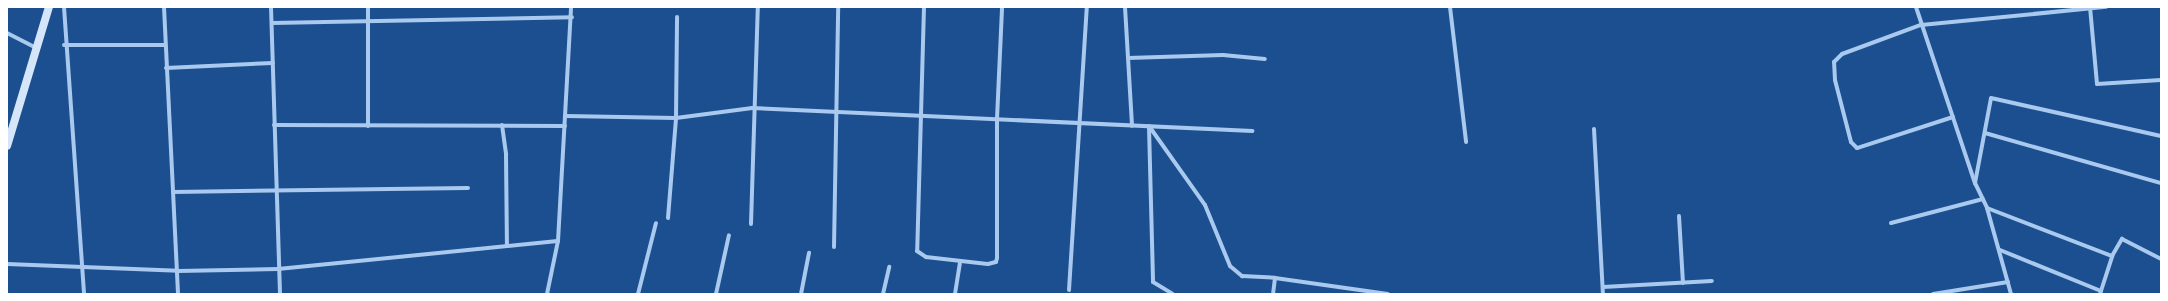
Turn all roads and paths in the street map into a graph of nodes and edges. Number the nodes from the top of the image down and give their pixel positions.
1 (49, 7) edge
2 (64, 7) edge
3 (164, 7) edge
4 (271, 7) edge
5 (368, 7) edge
6 (571, 7) edge
7 (758, 7) edge
8 (838, 7) edge
9 (924, 7) edge
10 (1002, 7) edge
11 (1088, 7) edge
12 (1125, 7) edge
13 (1450, 7) edge
14 (1916, 7) edge
15 (2106, 7) edge
16 (2090, 8) edge
17 (572, 17) junction
18 (677, 17) dead end
19 (369, 19) junction
20 (272, 23) junction
21 (1921, 25) junction
22 (7, 33) edge
23 (64, 45) junction
24 (165, 45) junction
25 (36, 48) junction
26 (1128, 58) junction
27 (1265, 59) dead end
28 (273, 63) junction
29 (166, 68) junction
30 (2161, 80) edge
31 (752, 108) junction
32 (835, 112) junction
33 (566, 116) junction
34 (920, 116) junction
35 (1953, 117) junction
36 (676, 118) junction
37 (997, 119) junction
38 (1080, 123) junction
39 (274, 125) junction
40 (502, 125) junction
41 (368, 126) junction
42 (565, 126) junction
43 (1132, 126) junction
44 (1149, 126) junction
45 (1594, 129) dead end
46 (1252, 131) dead end
47 (1985, 133) junction
48 (2161, 136) edge
49 (8, 141) edge
50 (1466, 142) dead end
51 (1975, 183) junction
52 (2161, 183) edge
53 (468, 188) dead end
54 (173, 192) junction
55 (274, 192) junction
56 (1983, 199) junction
57 (1988, 208) junction
58 (1679, 216) dead end
59 (668, 218) dead end
60 (656, 223) dead end
61 (1891, 223) dead end
62 (751, 224) dead end
63 (729, 235) dead end
64 (558, 241) junction
65 (507, 246) junction
66 (834, 247) dead end
67 (2000, 250) junction
68 (809, 253) dead end
69 (2112, 256) junction
70 (2161, 259) edge
71 (960, 263) junction
72 (7, 264) edge
73 (889, 267) dead end
74 (83, 268) junction
75 (278, 269) junction
76 (178, 271) junction
77 (1275, 278) junction
78 (1712, 281) dead end
79 (1683, 282) junction
80 (2008, 282) junction
81 (1603, 287) junction
82 (1069, 290) dead end
83 (2100, 292) edge
84 (84, 294) edge
85 (178, 294) edge
86 (280, 294) edge
87 (547, 294) edge
88 (638, 294) edge
89 (716, 294) edge
90 (801, 294) edge
91 (883, 294) edge
92 (955, 294) edge
93 (1173, 294) edge
94 (1273, 294) edge
95 (1388, 294) edge
96 (1603, 294) edge
97 (1933, 294) edge
98 (2011, 294) edge

1 - 25 street
2 - 23 street
3 - 24 street
4 - 20 street
5 - 19 street
6 - 17 street
7 - 31 street
8 - 32 street
9 - 34 street
10 - 37 street
11 - 38 street
12 - 26 street
13 - 50 street
14 - 21 street
15 - 16 street
16 - 21 street
16 - 30 street
17 - 19 street
17 - 33 street
18 - 36 street
19 - 20 street
19 - 41 street
20 - 28 street
21 - 35 street
21 - 35 street
22 - 25 street
23 - 24 street
23 - 74 street
24 - 29 street
25 - 49 street
26 - 27 street
26 - 43 street
28 - 29 street
28 - 39 street
29 - 54 street
31 - 32 street
31 - 36 street
31 - 62 street
32 - 34 street
32 - 66 street
33 - 36 street
33 - 42 street
34 - 37 street
34 - 71 street
35 - 51 street
36 - 59 street
37 - 38 street
37 - 71 street
38 - 43 street
38 - 82 street
39 - 41 street
39 - 55 street
40 - 41 street
40 - 42 street
40 - 65 street
42 - 64 street
43 - 44 street
44 - 46 street
44 - 77 street
44 - 93 street
45 - 81 street
47 - 48 street
47 - 51 street
47 - 52 street
51 - 56 street
53 - 55 street
54 - 55 street
54 - 76 street
55 - 75 street
56 - 57 street
56 - 61 street
57 - 67 street
57 - 69 street
58 - 79 street
60 - 88 street
63 - 89 street
64 - 65 street
64 - 87 street
65 - 75 street
67 - 80 street
67 - 83 street
68 - 90 street
69 - 70 street
69 - 83 street
71 - 92 street
72 - 74 street
73 - 91 street
74 - 76 street
74 - 84 street
75 - 76 street
75 - 86 street
76 - 85 street
77 - 94 street
77 - 95 street
78 - 79 street
79 - 81 street
80 - 97 street
80 - 98 street
81 - 96 street

